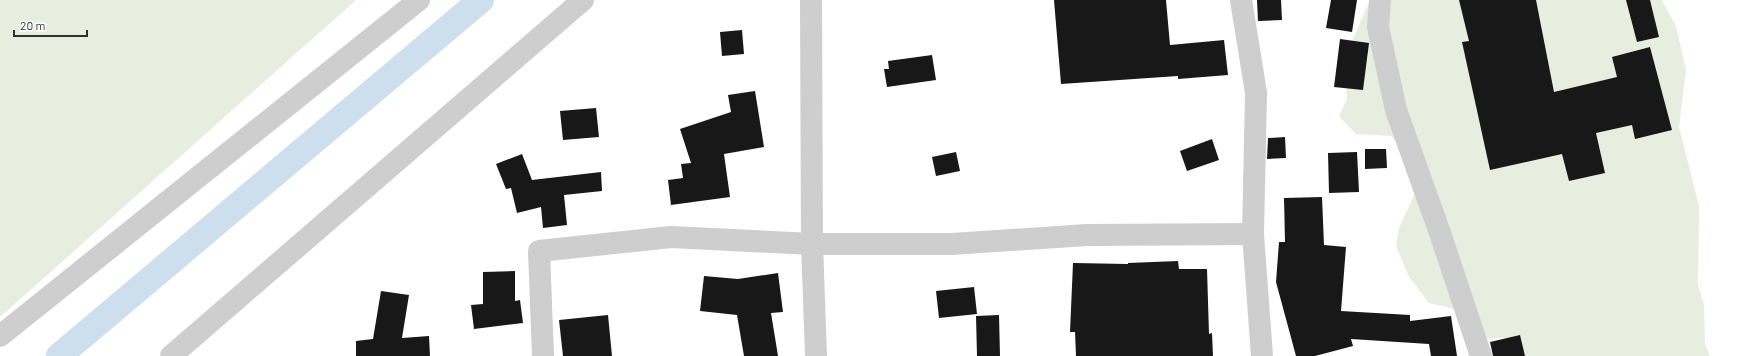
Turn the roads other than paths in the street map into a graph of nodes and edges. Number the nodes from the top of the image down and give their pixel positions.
1 (419, 0) edge
2 (583, 0) edge
3 (812, 0) edge
4 (1241, 0) edge
5 (1380, 0) edge
6 (1253, 234) junction
7 (812, 244) junction
8 (0, 336) edge
9 (171, 356) edge
10 (543, 356) edge
11 (816, 356) edge
12 (1262, 356) edge
13 (1480, 356) edge

1 - 8 street
2 - 9 street
3 - 7 street
4 - 6 street
5 - 13 street
6 - 7 street
6 - 12 street
7 - 10 street
7 - 11 street

